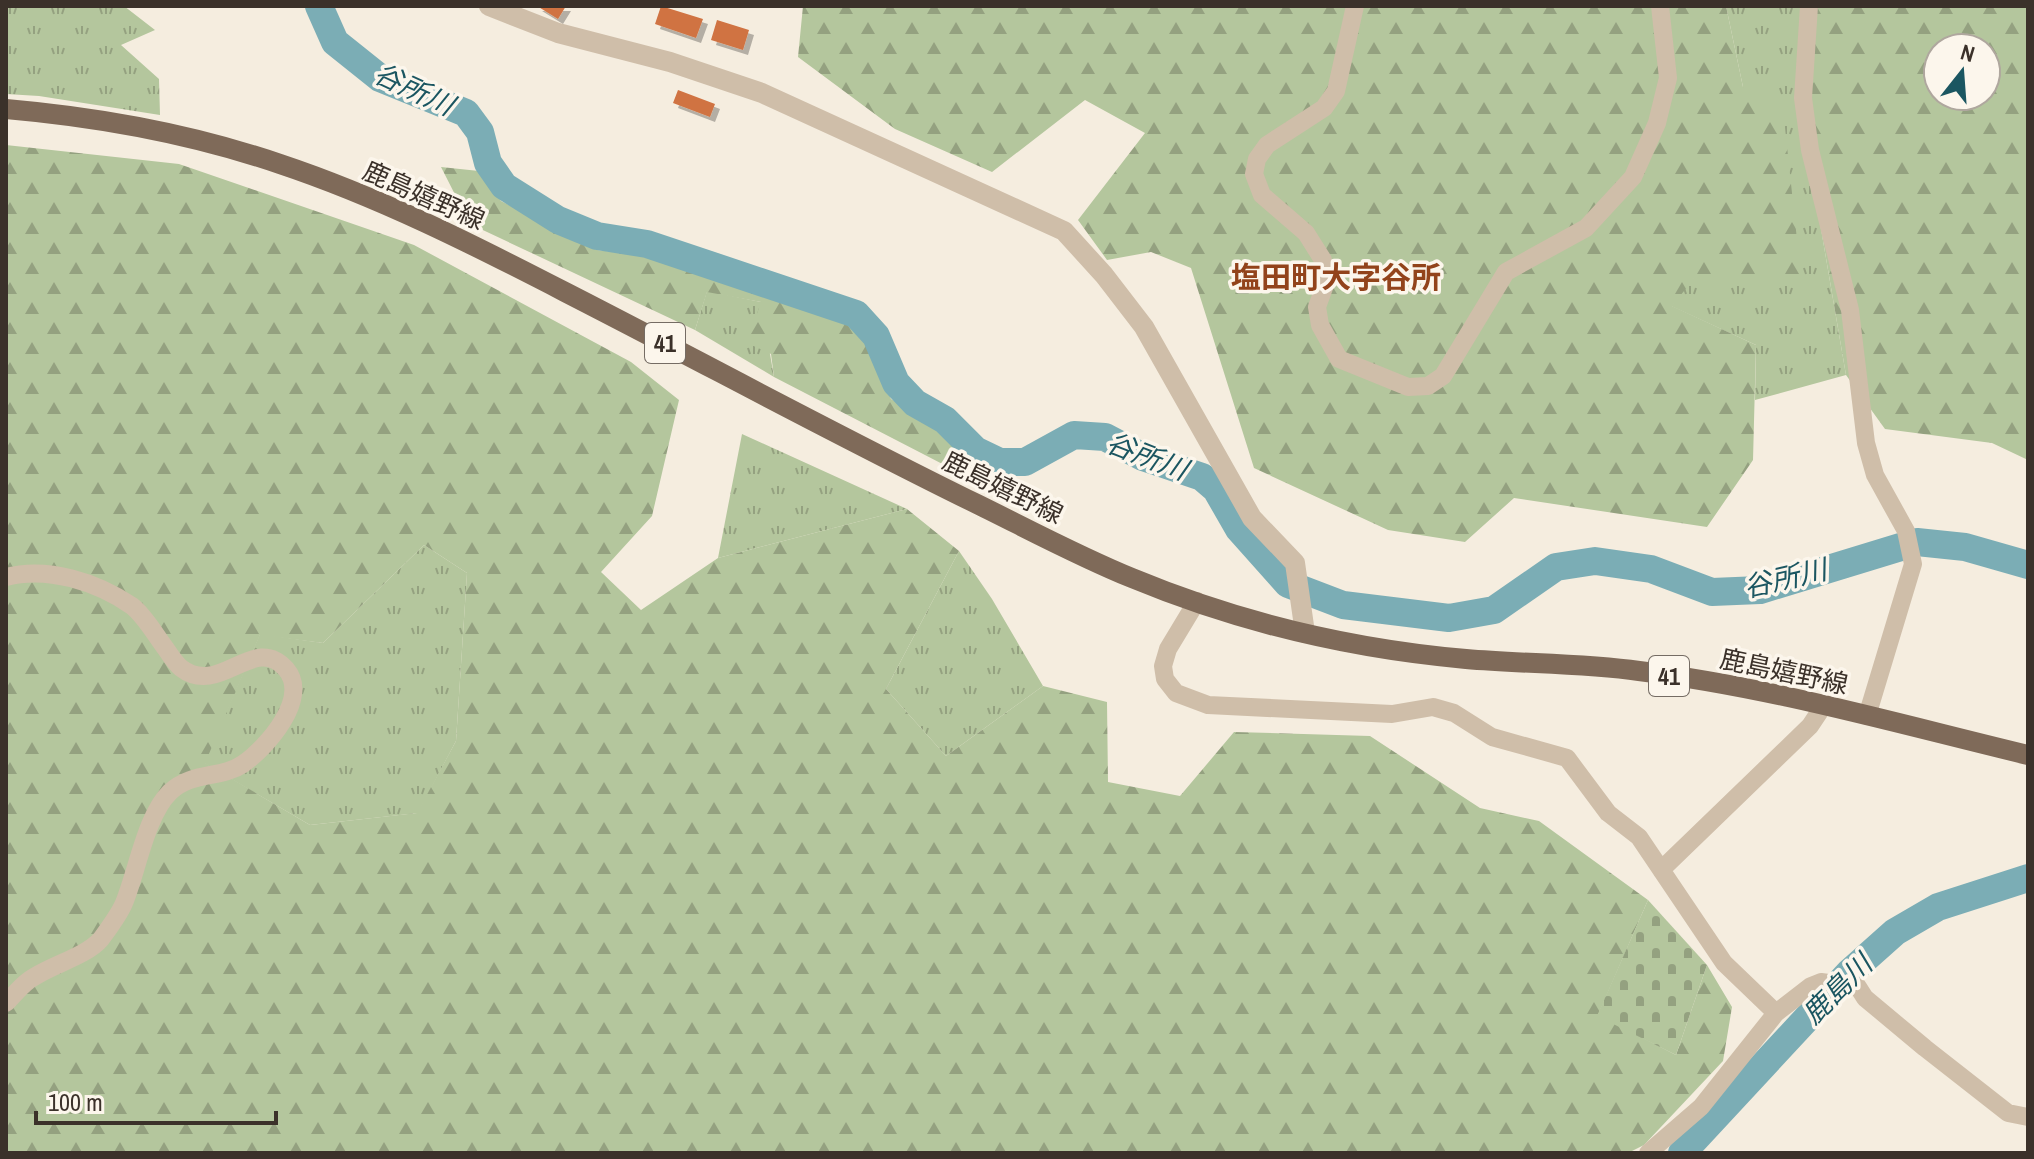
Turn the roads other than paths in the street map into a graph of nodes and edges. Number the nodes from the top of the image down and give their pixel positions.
1 (1355, 6) edge
2 (1660, 6) edge
3 (1809, 6) edge
4 (501, 9) edge
5 (6, 109) edge
6 (6, 577) edge
7 (1197, 601) junction
8 (1305, 633) junction
9 (1824, 705) junction
10 (1867, 716) junction
11 (2028, 755) edge
12 (1661, 870) junction
13 (6, 1003) edge
14 (1776, 1013) junction
15 (2028, 1117) edge
16 (1648, 1153) edge

1 - 2 street
3 - 10 street
4 - 8 street
5 - 7 main road, 鹿島嬉野線 / 41
6 - 13 street
7 - 8 main road, 鹿島嬉野線 / 41
7 - 12 street
8 - 9 main road, 鹿島嬉野線 / 41
9 - 10 main road, 鹿島嬉野線 / 41
9 - 12 street
10 - 11 main road, 鹿島嬉野線 / 41
12 - 14 street
14 - 15 street
14 - 16 street

